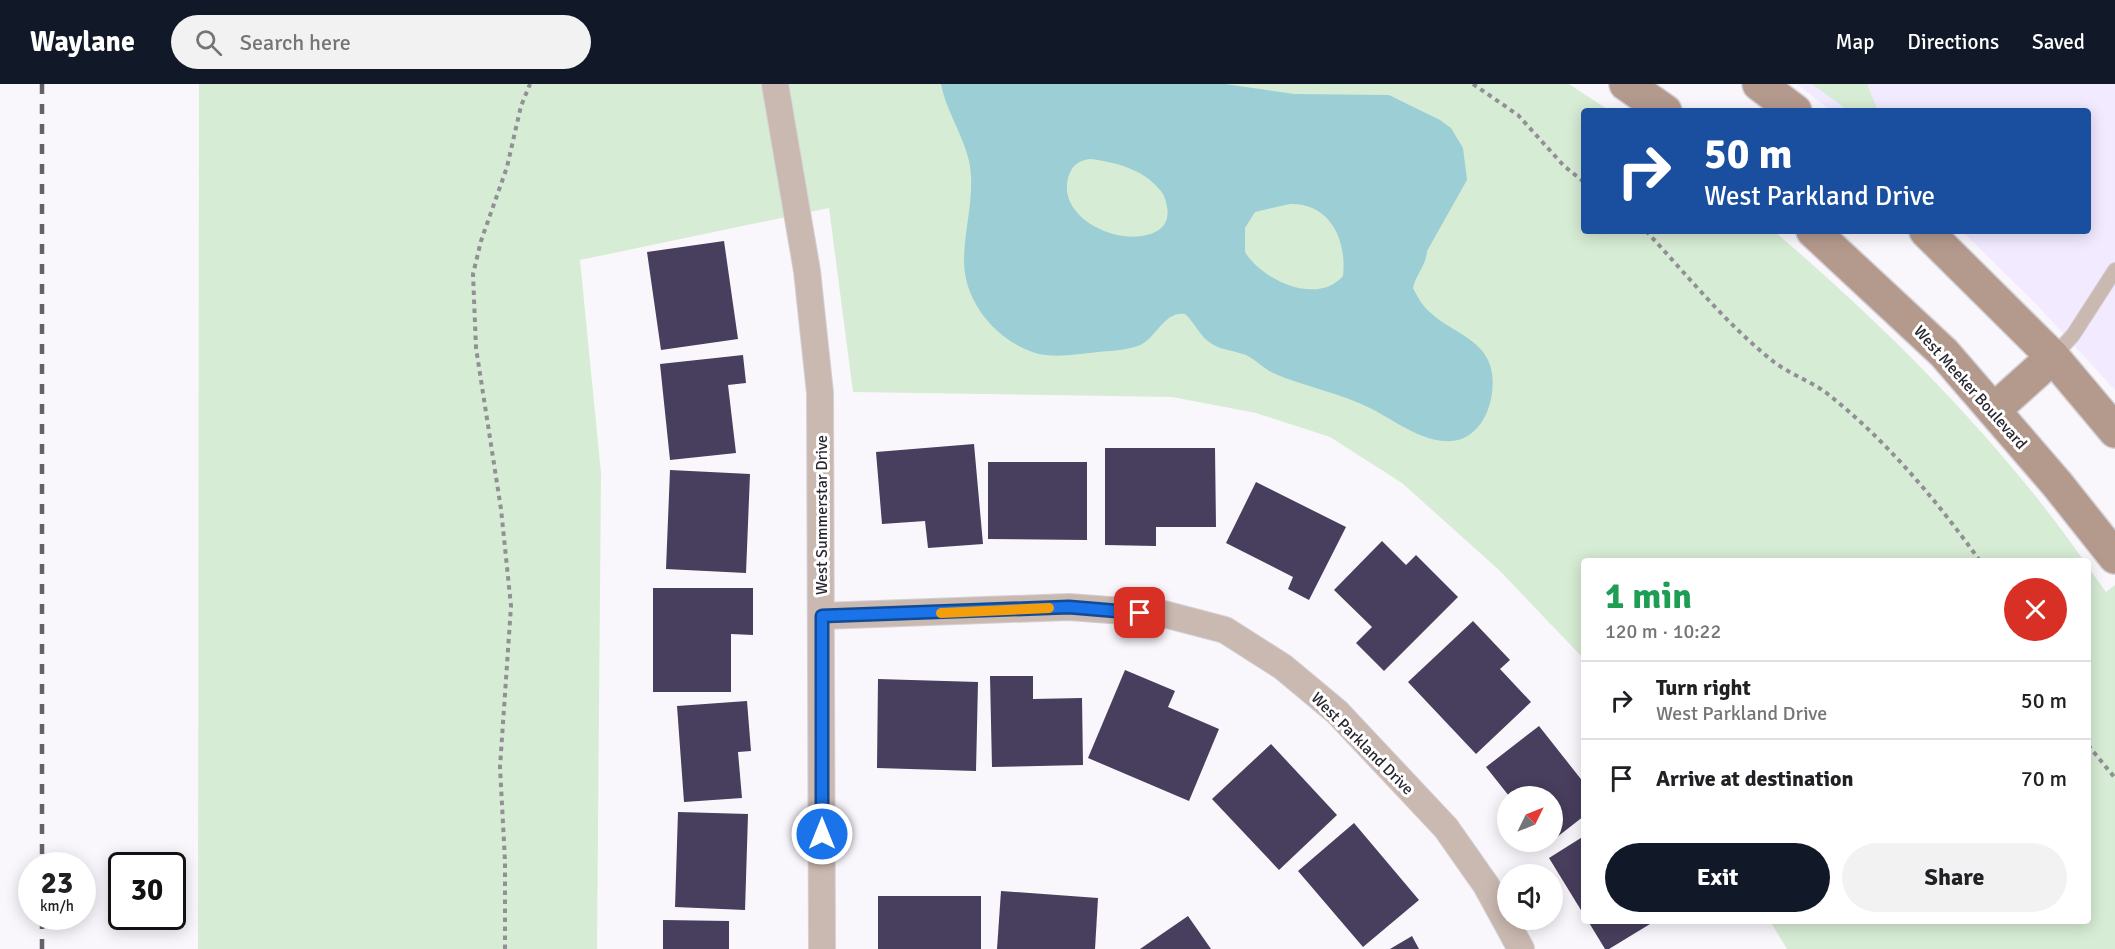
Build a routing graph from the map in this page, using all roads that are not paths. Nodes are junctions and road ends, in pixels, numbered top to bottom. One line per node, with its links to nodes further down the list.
1 (775, 84): 13 (street, West Summerstar Drive)
2 (1626, 84): 4 (main road)
3 (1759, 84): 5 (main road)
4 (1661, 108)
5 (1791, 108)
6 (1816, 234): 10 (main road, West Meeker Boulevard)
7 (1929, 234): 9 (main road)
8 (2115, 270): 9 (lane)
9 (2053, 357): 10 (main road); 11 (main road)
10 (1995, 409): 12 (main road, West Meeker Boulevard)
11 (2115, 431)
12 (2115, 557)
13 (822, 616): 14 (street, West Summerstar Drive); 15 (street, West Parkland Drive)
14 (822, 949)
15 (1521, 949)

